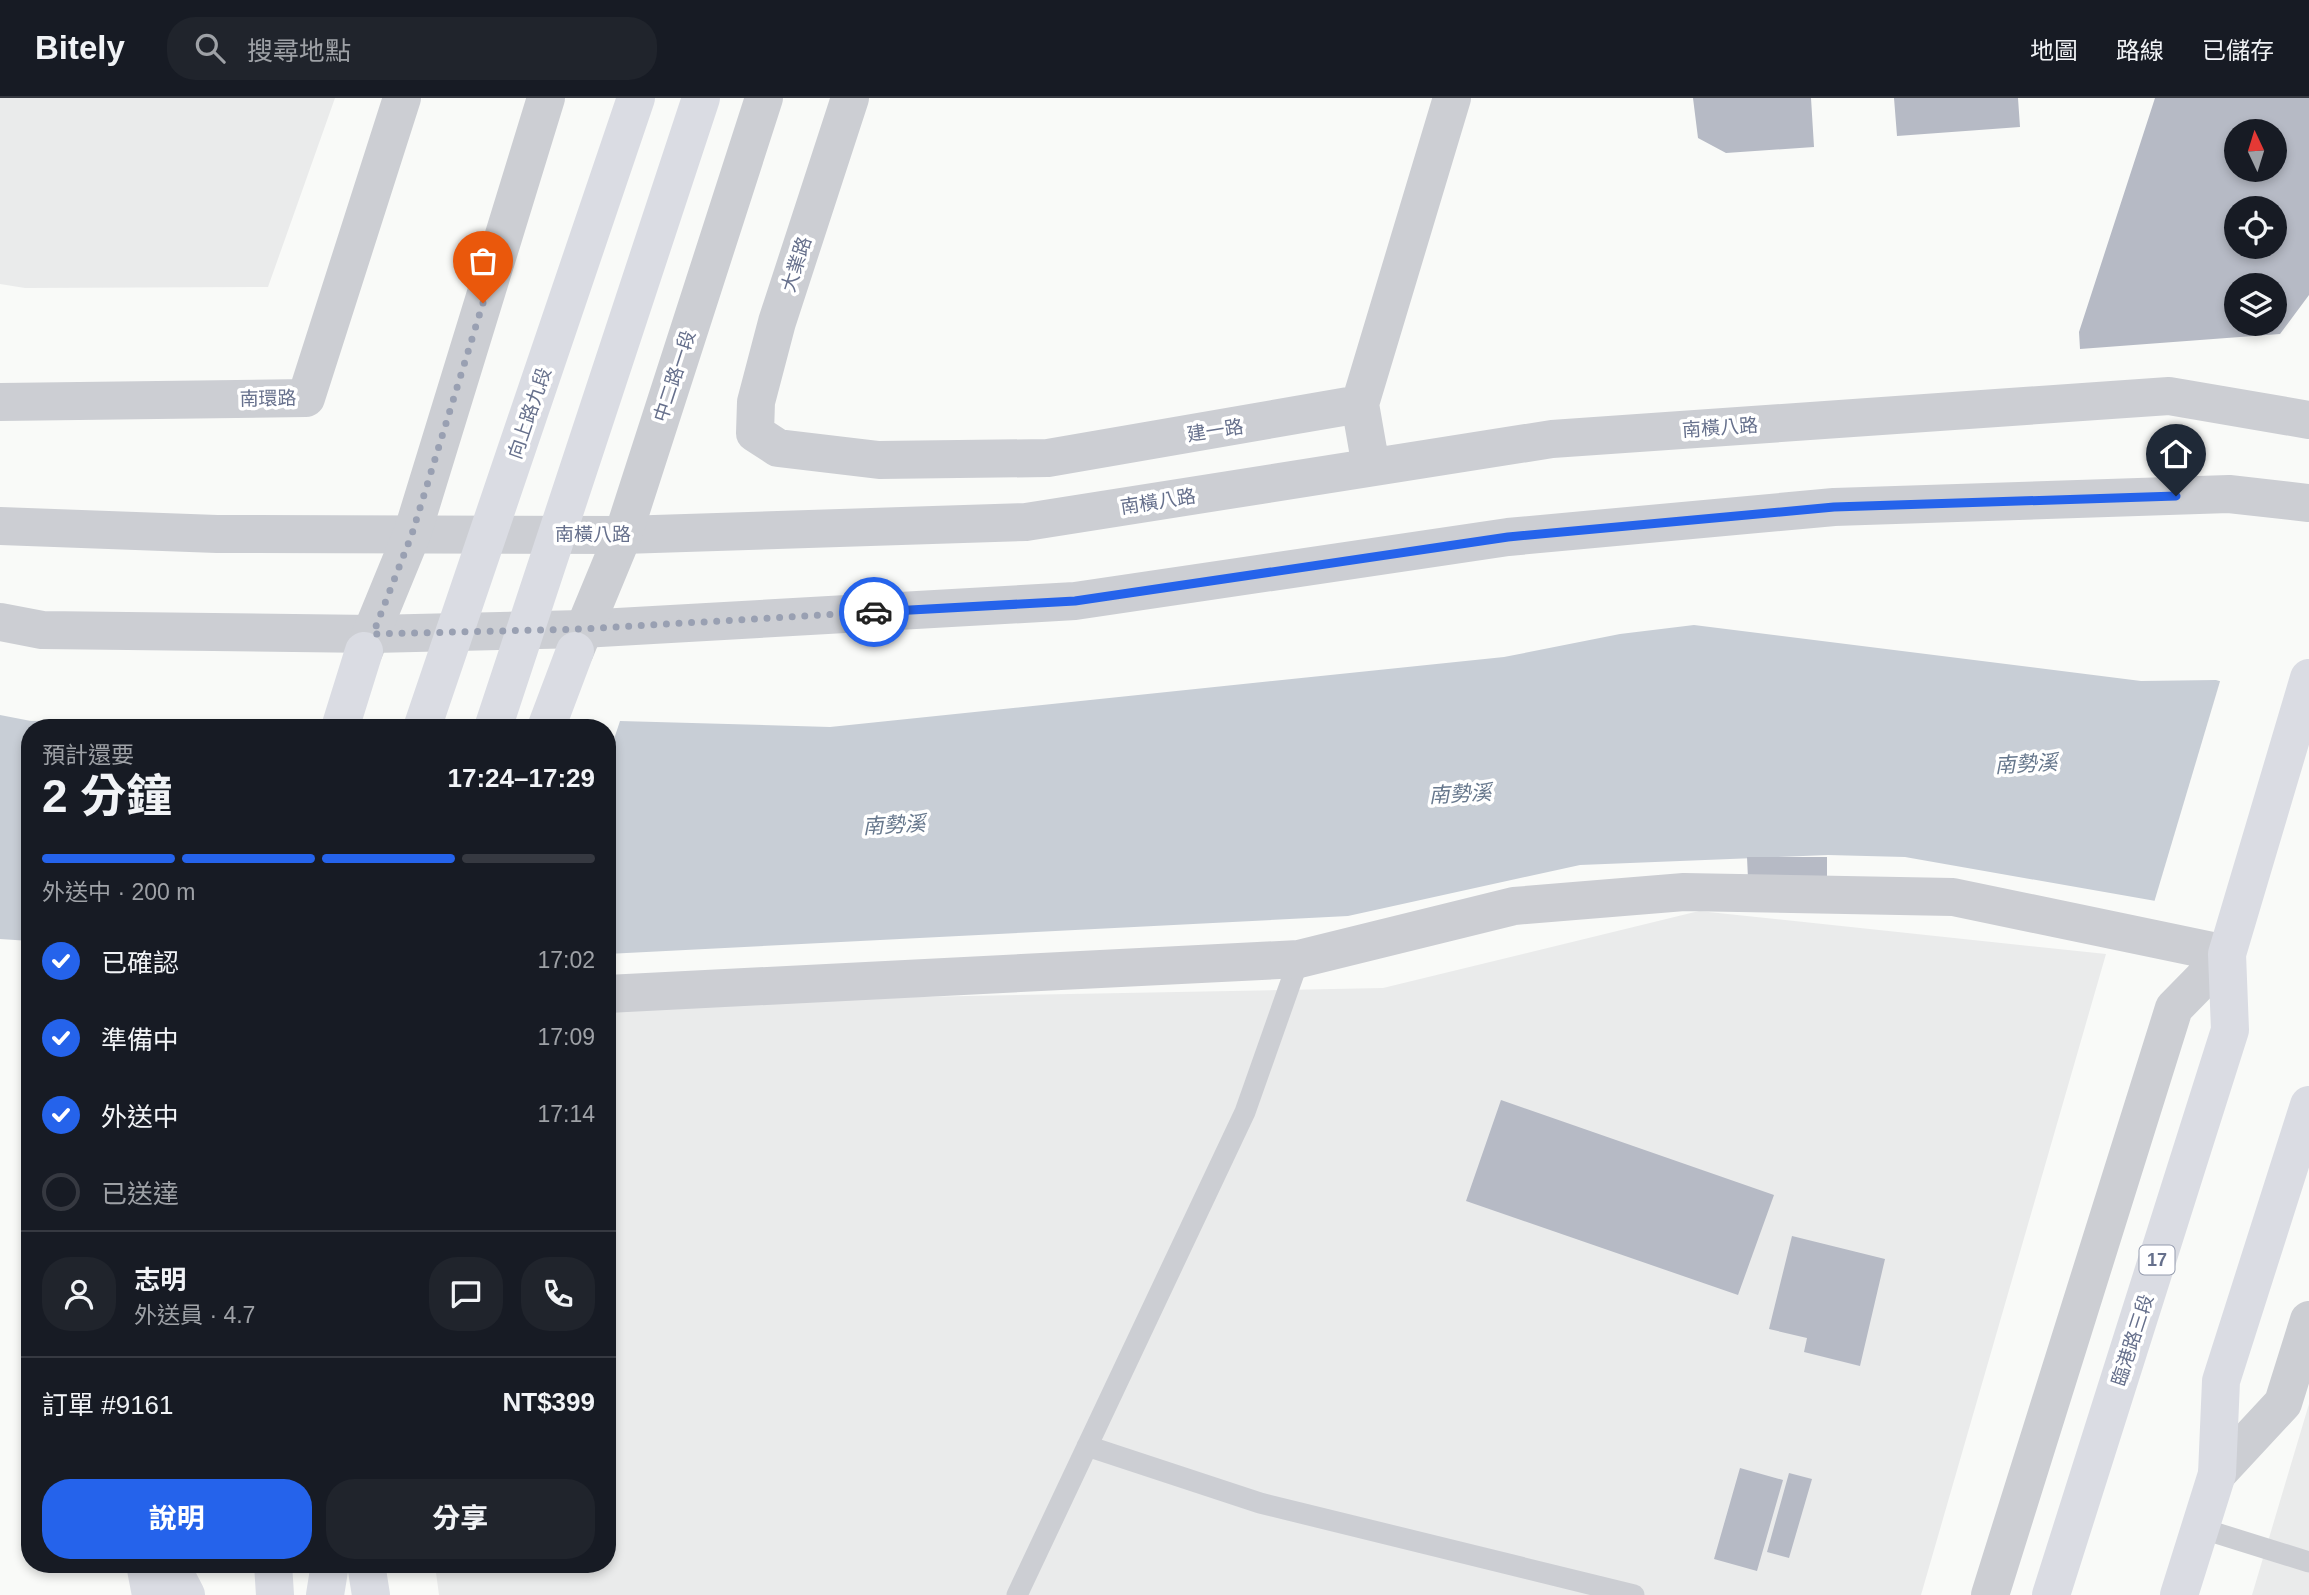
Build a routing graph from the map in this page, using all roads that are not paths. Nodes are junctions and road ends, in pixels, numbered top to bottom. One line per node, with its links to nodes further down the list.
1 (402, 98): 8 (street, 南環路)
2 (546, 98): 15 (street)
3 (636, 98): 22 (main road, 向上路九段)
4 (701, 98): 23 (main road)
5 (764, 98): 16 (street, 中二路一段)
6 (850, 98): 11 (street, 大業路)
7 (1452, 98): 9 (street)
8 (0, 402)
9 (1360, 404): 11 (street, 建一路); 12 (street)
10 (2309, 420): 12 (street, 南橫八路)
11 (755, 433)
12 (1371, 467): 16 (street, 南橫八路)
13 (2309, 503): 18 (street)
14 (0, 526): 15 (street, 南橫八路)
15 (412, 534): 16 (street, 南橫八路); 19 (street)
16 (623, 535): 18 (street, 中二路一段)
17 (0, 622): 19 (street)
18 (579, 640): 19 (street); 24 (main road)
19 (369, 642): 21 (main road)
20 (2305, 693): 25 (main road, 17)
21 (343, 719)
22 (425, 719)
23 (495, 719)
24 (549, 719)
25 (2232, 937): 26 (street); 52 (street); 53 (main road, 臨港路三段 / 17)
26 (1299, 959): 27 (street); 30 (lane)
27 (616, 994)
28 (2309, 1105): 31 (main road)
29 (2309, 1320): 31 (street)
30 (1087, 1446): 50 (lane); 51 (lane)
31 (2217, 1474): 32 (main road)
32 (2200, 1528): 33 (lane); 54 (main road)
33 (2309, 1562)
34 (125, 1573): 42 (main road)
35 (147, 1573): 43 (main road)
36 (175, 1573): 44 (main road)
37 (204, 1573): 45 (main road)
38 (274, 1573): 46 (main road)
39 (329, 1573): 47 (main road)
40 (349, 1573): 48 (main road)
41 (367, 1573): 49 (main road)
42 (124, 1595)
43 (151, 1595)
44 (186, 1595)
45 (205, 1595)
46 (275, 1595)
47 (325, 1595)
48 (349, 1595)
49 (370, 1595)
50 (1017, 1595)
51 (1633, 1595)
52 (1990, 1595)
53 (2051, 1595)
54 (2179, 1595)

